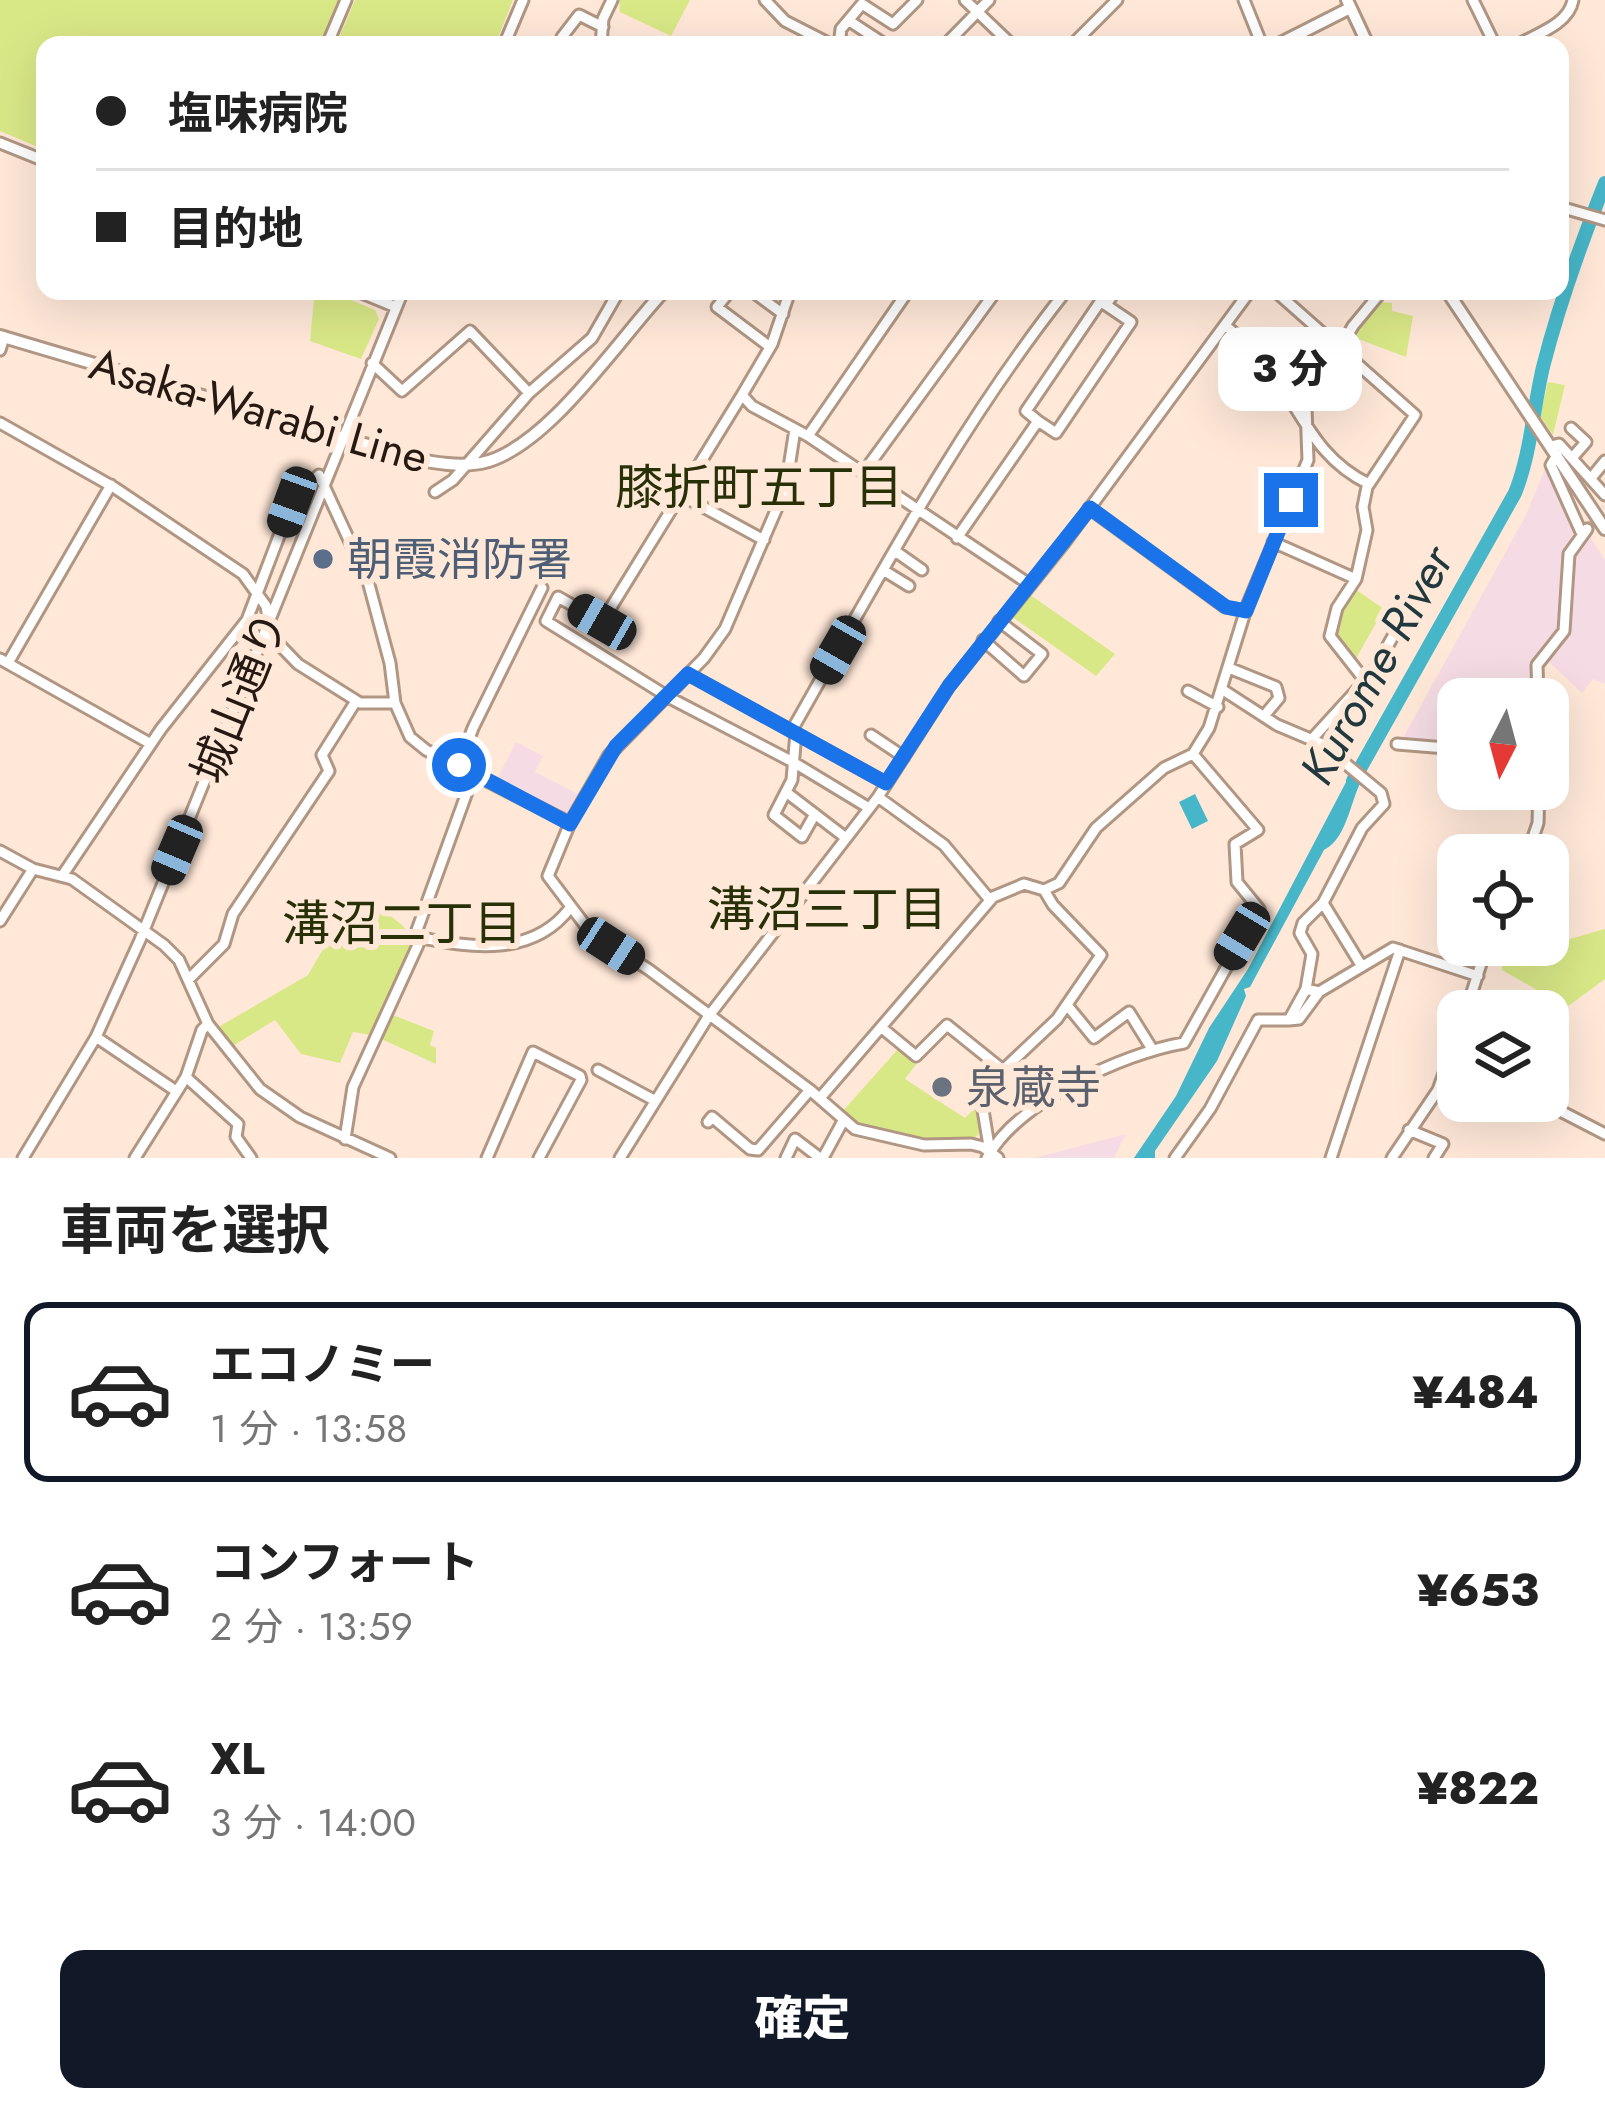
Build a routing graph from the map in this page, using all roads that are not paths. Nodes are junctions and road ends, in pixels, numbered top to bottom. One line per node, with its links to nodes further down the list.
1 (346, 0): 16 (street)
2 (523, 0): 17 (street)
3 (612, 0): 15 (street)
4 (765, 0): 20 (street)
5 (917, 0): 14 (street)
6 (965, 0): 13 (street)
7 (989, 0): 13 (street)
8 (1117, 0): 25 (street)
9 (1244, 0): 26 (street)
10 (1473, 0): 29 (street)
11 (1573, 0): 30 (street)
12 (1348, 4): 27 (main road); 28 (main road)
13 (978, 12): 23 (street); 24 (street)
14 (850, 22): 21 (street); 22 (street)
15 (603, 27): 18 (street); 19 (street)
16 (331, 36)
17 (508, 36)
18 (563, 36)
19 (602, 36)
20 (816, 36)
21 (839, 36)
22 (872, 36)
23 (954, 36)
24 (1003, 36)
25 (1081, 36)
26 (1258, 36)
27 (1293, 36)
28 (1364, 36)
29 (1491, 36)
30 (1534, 36)
31 (0, 143): 32 (street)
32 (36, 157)
33 (1569, 210): 34 (street)
34 (1605, 220)
35 (379, 300): 51 (street)
36 (399, 300): 51 (street, 城山通り)
37 (610, 300): 58 (street)
38 (656, 300): 70 (main road, Asaka-Warabi Line)
39 (723, 300): 55 (street)
40 (764, 300): 52 (street)
41 (787, 300): 52 (street)
42 (902, 300): 66 (street)
43 (989, 300): 71 (street)
44 (1059, 300): 80 (street)
45 (1109, 300): 50 (street)
46 (1243, 300): 53 (street)
47 (1285, 300): 56 (street)
48 (1375, 300): 56 (street)
49 (1453, 300): 67 (main road)
50 (1106, 305): 60 (street); 60 (street)
51 (396, 307): 57 (street, 城山通り)
52 (782, 314): 55 (street)
53 (1225, 325): 62 (street); 79 (street)
54 (1, 341): 65 (main road, Asaka-Warabi Line)
55 (770, 347): 59 (street)
56 (1341, 349): 62 (street); 74 (street)
57 (372, 363): 58 (street); 65 (street, 城山通り)
58 (529, 393): 70 (street)
59 (742, 395): 64 (street); 78 (street)
60 (1038, 422): 82 (street)
61 (0, 423): 75 (street)
62 (1307, 428): 74 (street); 84 (street)
63 (1570, 428): 68 (street)
64 (795, 429): 66 (street); 83 (street)
65 (344, 436): 70 (main road, Asaka-Warabi Line); 73 (street, 城山通り)
66 (808, 436): 71 (street)
67 (1554, 450): 68 (street); 81 (main road); 101 (street)
68 (1572, 458): 72 (street)
69 (1605, 461): 72 (street)
70 (466, 464): 76 (street)
71 (863, 472): 80 (street)
72 (1592, 477): 77 (street)
73 (324, 482): 92 (street); 94 (street, 城山通り); 107 (street)
74 (1369, 484): 88 (street)
75 (111, 485): 92 (street); 98 (street)
76 (435, 493)
77 (1605, 495)
78 (682, 496): 83 (street); 105 (street)
79 (1090, 508): 89 (street); 93 (street)
80 (919, 510): 82 (street); 85 (street)
81 (1605, 529)
82 (957, 538): 89 (street)
83 (764, 540): 100 (street)
84 (1274, 542): 88 (street); 93 (street)
85 (895, 551): 86 (street); 87 (street)
86 (922, 569)
87 (884, 570): 90 (street); 110 (street)
88 (1356, 579): 102 (street)
89 (1030, 584): 96 (street)
90 (909, 586)
91 (542, 589): 119 (street)
92 (259, 594): 94 (street); 113 (street)
93 (1246, 611): 99 (street)
94 (270, 618): 106 (street); 136 (street, 城山通り)
95 (1402, 620): 102 (street)
96 (998, 621): 97 (street); 97 (street)
97 (983, 640): 117 (street)
98 (4, 661): 113 (street)
99 (1229, 668): 104 (street); 109 (street)
100 (688, 674): 105 (street); 110 (street)
101 (1537, 678)
102 (1367, 683): 112 (street)
103 (1188, 691): 108 (street)
104 (1222, 691): 108 (street); 109 (street)
105 (666, 695): 118 (street); 126 (street)
106 (356, 701): 107 (street); 142 (street)
107 (395, 703): 119 (street)
108 (1218, 706): 116 (street)
109 (1264, 716): 112 (street)
110 (794, 731): 118 (street); 121 (street)
111 (871, 735): 117 (street)
112 (1312, 739): 133 (street)
113 (152, 744): 130 (street)
114 (1397, 744): 115 (street)
115 (1437, 747)
116 (1193, 754): 131 (street); 152 (street)
117 (904, 758): 121 (street)
118 (794, 762): 122 (street); 124 (street)
119 (459, 765): 120 (street)
120 (474, 772): 126 (street); 137 (street)
121 (886, 783): 123 (street)
122 (786, 792): 125 (street); 125 (street)
123 (878, 797): 124 (street); 132 (street)
124 (869, 808): 127 (street)
125 (815, 814): 127 (street)
126 (570, 824): 134 (street)
127 (846, 838): 147 (street)
128 (0, 851): 129 (street)
129 (33, 869): 130 (street); 135 (street)
130 (62, 876): 136 (street)
131 (1045, 890): 132 (street); 146 (street)
132 (990, 900): 150 (street)
133 (1323, 903): 139 (street); 143 (street)
134 (570, 908): 137 (street); 147 (street)
135 (0, 921)
136 (144, 932): 142 (street); 151 (street, 城山通り)
137 (417, 937): 166 (street)
138 (1400, 950): 139 (street); 141 (street); 180 (street)
139 (1361, 964): 145 (street)
140 (1481, 966): 141 (street)
141 (1478, 976): 144 (street)
142 (189, 979): 149 (street)
143 (1306, 989): 145 (street); 148 (street)
144 (1473, 990)
145 (1318, 992): 148 (street)
146 (1067, 1006): 152 (street); 154 (street)
147 (708, 1017): 156 (street); 160 (street)
148 (1289, 1020): 179 (street)
149 (208, 1024): 155 (street); 166 (street)
150 (882, 1028): 154 (street); 159 (street)
151 (96, 1037): 157 (street); 169 (street, 城山通り)
152 (1152, 1048): 168 (street)
153 (598, 1070): 160 (street)
154 (1004, 1070): 168 (street)
155 (186, 1077): 157 (street); 171 (street)
156 (810, 1090): 159 (street); 163 (street)
157 (176, 1091): 170 (street)
158 (1437, 1091): 164 (street)
159 (820, 1098): 162 (street)
160 (654, 1100): 176 (street)
161 (1569, 1115): 165 (street)
162 (843, 1121): 168 (street); 178 (street)
163 (708, 1122)
164 (1409, 1130): 181 (street); 182 (street)
165 (1605, 1134)
166 (345, 1139): 167 (street)
167 (357, 1144): 172 (street); 173 (street)
168 (991, 1156)
169 (23, 1158)
170 (135, 1158)
171 (250, 1158)
172 (353, 1158)
173 (390, 1158)
174 (487, 1158): 175 (street)
175 (539, 1158)
176 (620, 1158)
177 (786, 1158): 178 (street)
178 (822, 1158)
179 (1174, 1158)
180 (1331, 1158)
181 (1392, 1158)
182 (1434, 1158)

